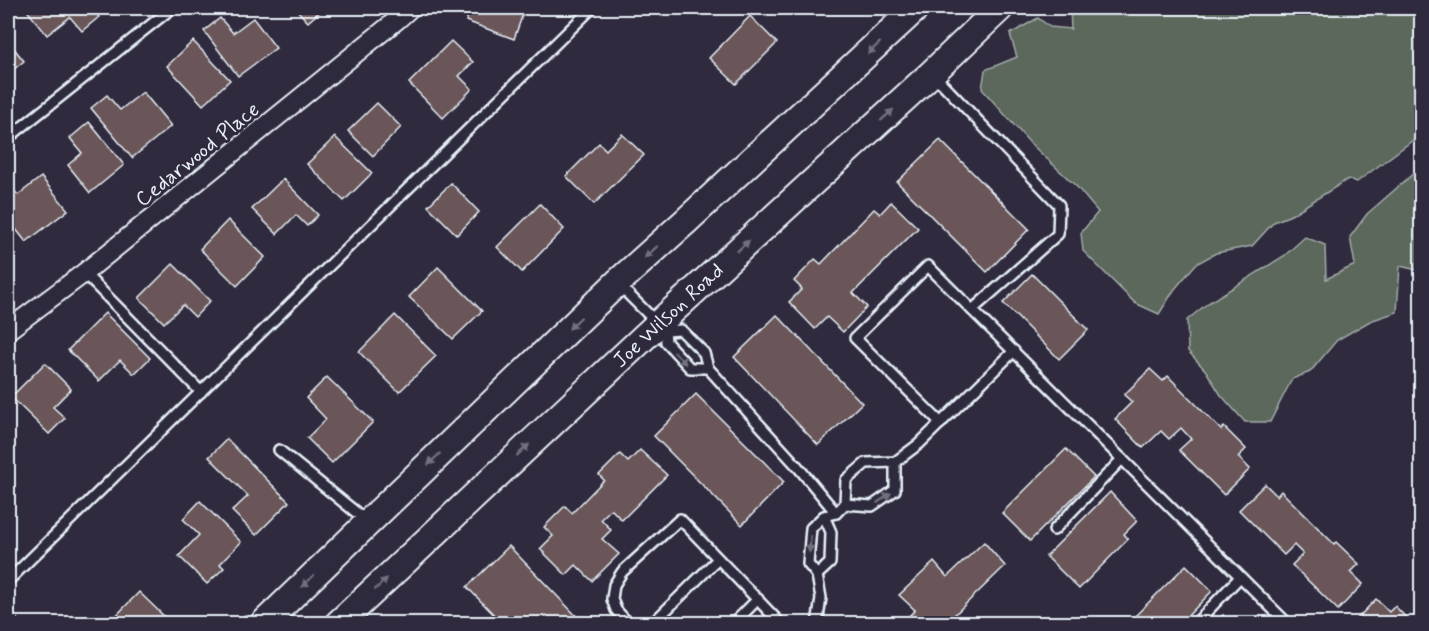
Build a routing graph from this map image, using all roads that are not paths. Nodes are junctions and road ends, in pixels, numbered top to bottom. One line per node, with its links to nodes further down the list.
1 (172, 8): 7 (lane)
2 (410, 8): 8 (street, Cedarwood Place)
3 (592, 8): 15 (lane)
4 (916, 8): 9 (main road, one-way to 9)
5 (1000, 8): 6 (main road, Joe Wilson Road)
6 (932, 74): 10 (lane); 11 (main road, Joe Wilson Road, one-way to 6)
7 (8, 138)
8 (84, 273): 12 (street, Cedarwood Place); 15 (lane)
9 (617, 283): 11 (lane); 23 (main road, one-way to 23)
10 (972, 310): 13 (lane); 16 (lane)
11 (662, 327): 14 (lane); 14 (lane, one-way to 14); 31 (main road, Joe Wilson Road, one-way to 11)
12 (8, 330)
13 (1014, 351): 16 (lane); 18 (lane)
14 (708, 368): 21 (lane)
15 (201, 392): 28 (lane)
16 (941, 423): 19 (lane)
17 (279, 450): 23 (lane)
18 (1122, 459): 24 (lane); 27 (lane)
19 (895, 462): 20 (lane); 20 (lane, one-way to 19)
20 (845, 504): 21 (lane)
21 (836, 513): 22 (lane)
22 (824, 516): 26 (lane); 26 (lane, one-way to 26)
23 (368, 522): 30 (main road, one-way to 30)
24 (1054, 530)
25 (718, 559): 29 (lane); 32 (lane); 33 (lane)
26 (818, 575): 36 (lane)
27 (1240, 577): 37 (lane); 38 (lane)
28 (8, 581)
29 (758, 599): 34 (lane); 35 (lane)
30 (274, 620)
31 (338, 624)
32 (629, 624)
33 (652, 624)
34 (733, 624)
35 (781, 624)
36 (817, 624)
37 (1195, 624)
38 (1288, 624)

